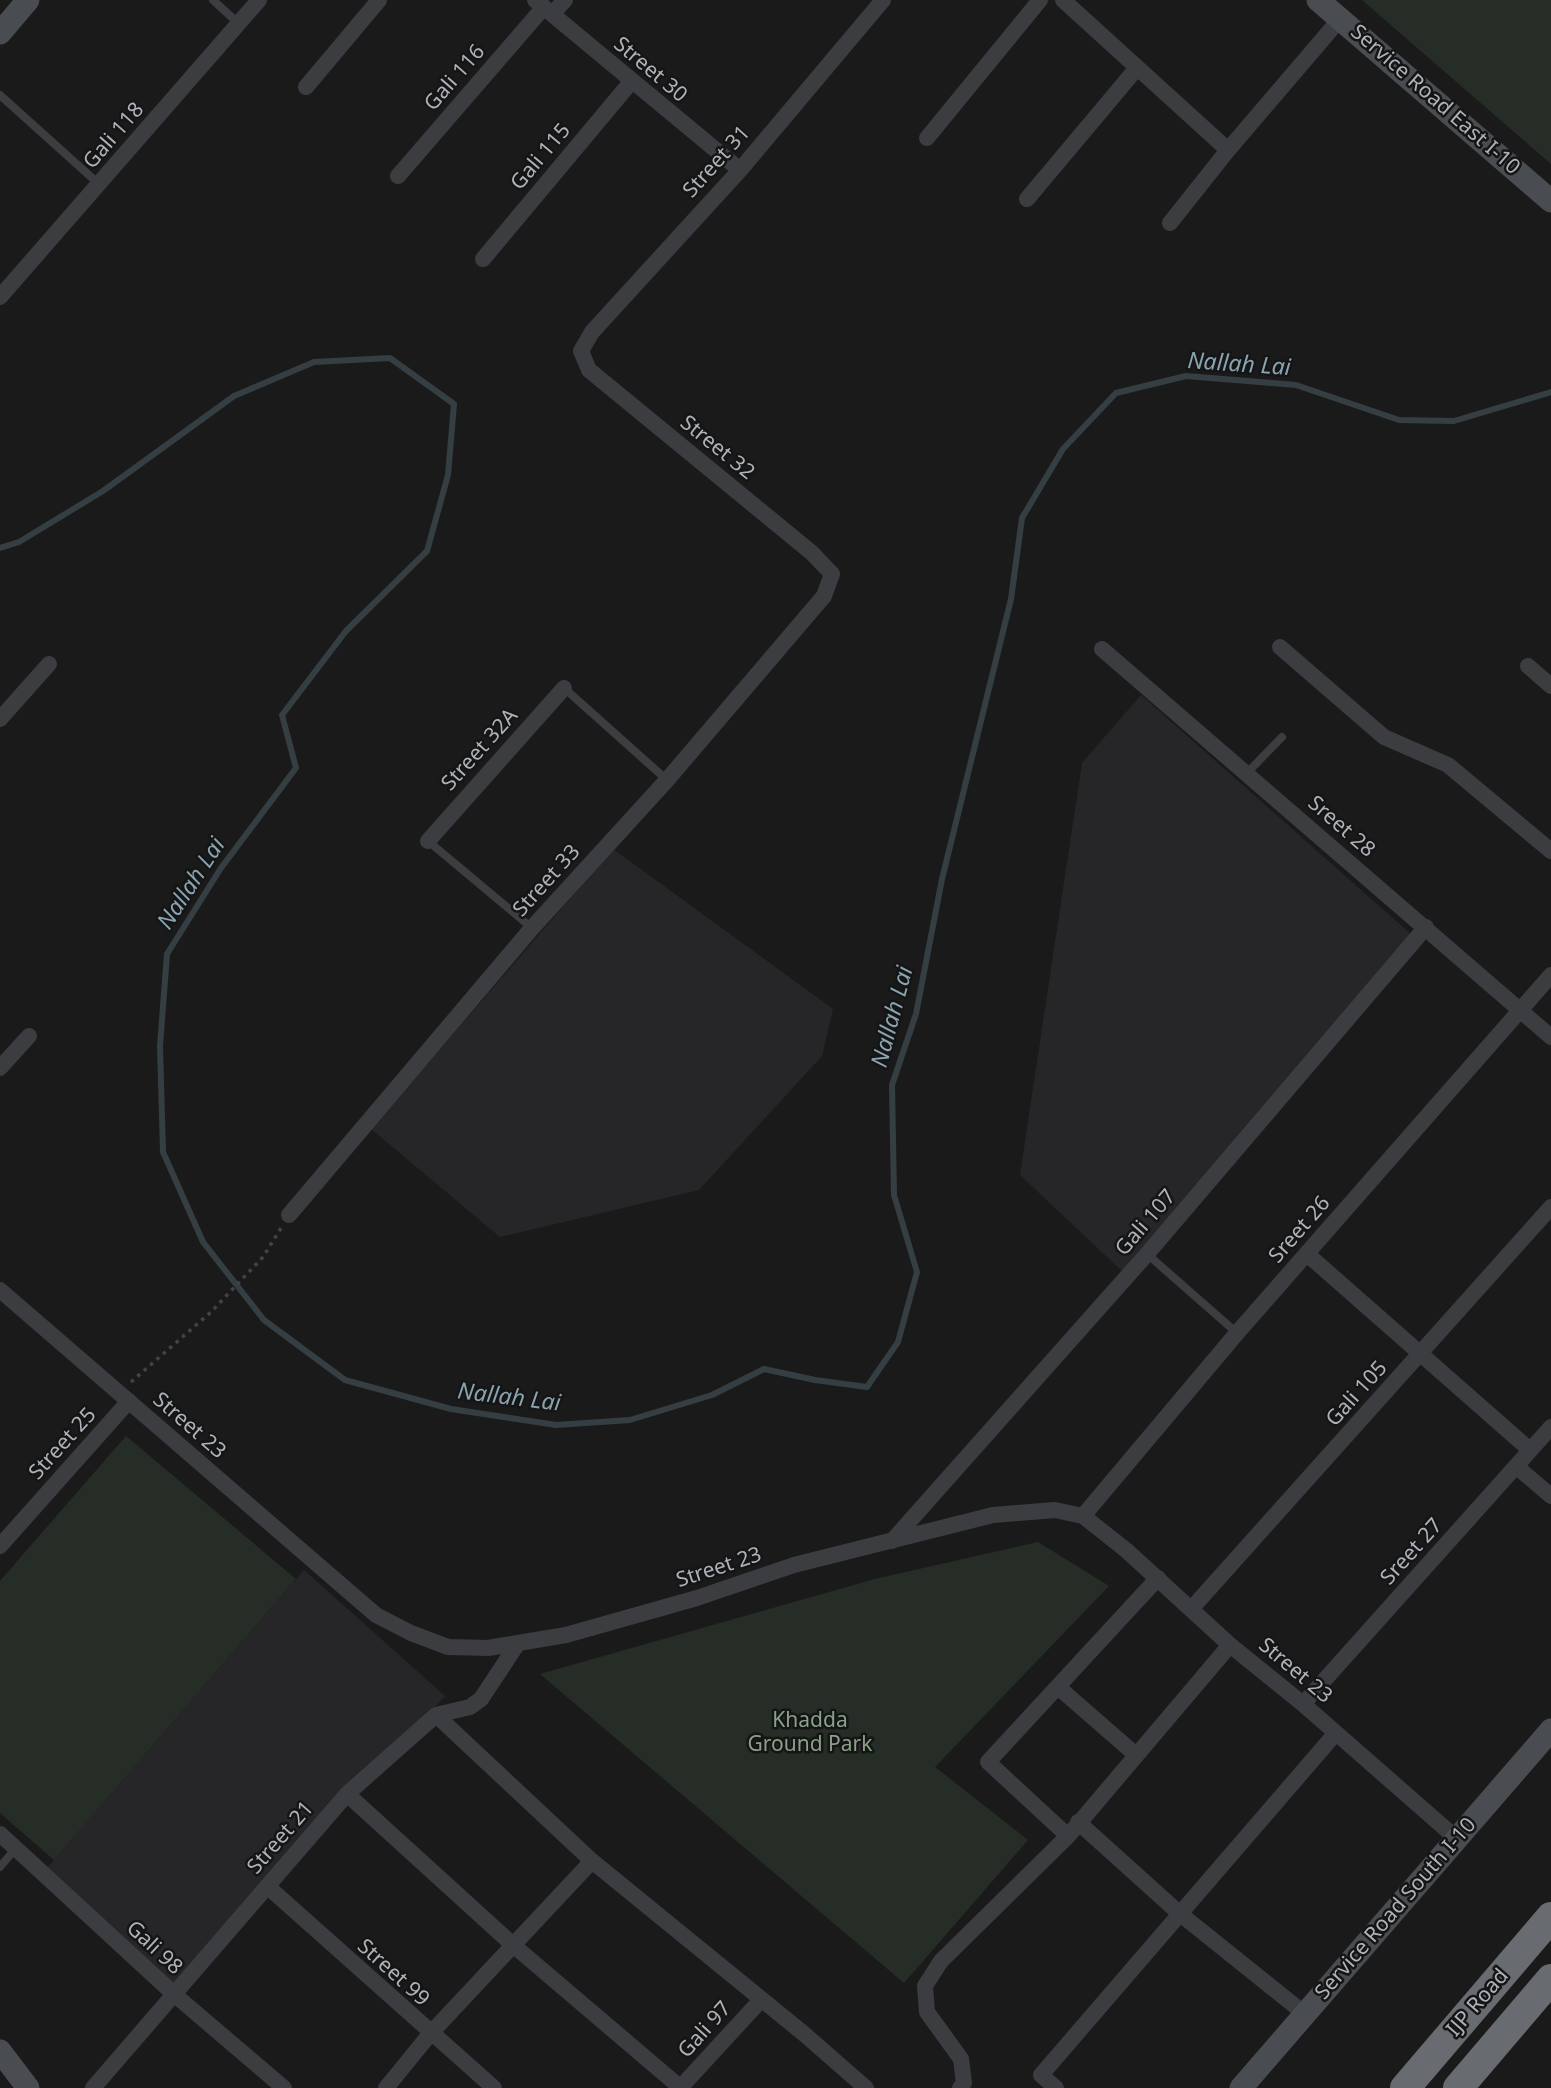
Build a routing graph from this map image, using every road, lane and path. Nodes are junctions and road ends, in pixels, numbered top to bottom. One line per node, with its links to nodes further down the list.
1 (28, 0): 13 (main road)
2 (213, 0): 12 (lane)
3 (259, 0): 12 (street, Gali 118)
4 (379, 0): 16 (street)
5 (565, 0): 10 (street, Gali 116)
6 (883, 0): 20 (street, Street 31)
7 (1040, 0): 18 (street)
8 (1063, 0): 14 (street)
9 (1318, 0): 11 (main road, Service Road East I-10)
10 (544, 7): 15 (street, Street 30); 21 (street, Gali 116)
11 (1340, 19): 19 (street); 24 (main road, Service Road East I-10)
12 (238, 23): 22 (street, Gali 118)
13 (0, 33)
14 (1137, 68): 19 (street); 23 (street)
15 (631, 82): 20 (street, Street 30); 26 (street, Gali 115)
16 (306, 87)
17 (0, 95): 22 (lane)
18 (927, 138)
19 (1228, 150): 25 (street)
20 (740, 170): 28 (street, Street 31)
21 (398, 176)
22 (100, 185): 27 (street, Gali 118)
23 (1027, 199)
24 (1551, 201)
25 (1170, 223)
26 (483, 259)
27 (0, 297)
28 (581, 351): 29 (street, Street 32)
29 (832, 574): 39 (street, Street 33)
30 (1280, 646): 41 (street)
31 (1102, 649): 38 (street, Sreet 28)
32 (49, 664): 36 (street)
33 (1528, 666): 34 (street)
34 (1551, 686)
35 (564, 688): 39 (lane); 40 (street, Street 32A)
36 (0, 719)
37 (1282, 737): 38 (lane)
38 (1247, 774): 43 (street, Sreet 28)
39 (667, 780): 42 (street, Street 33)
40 (428, 841): 42 (lane)
41 (1551, 851)
42 (533, 928): 50 (street, Street 33)
43 (1426, 928): 45 (street, Sreet 28); 51 (street, Gali 107)
44 (1551, 975): 45 (street, Sreet 26)
45 (1520, 1010): 47 (street, Sreet 28); 52 (street, Sreet 26)
46 (29, 1036): 48 (street)
47 (1551, 1037)
48 (0, 1069)
49 (1551, 1207): 55 (street, Gali 105)
50 (289, 1215): 56 (path)
51 (1147, 1254): 54 (lane); 62 (street, Gali 107)
52 (1307, 1254): 54 (street, Sreet 26); 55 (street)
53 (0, 1290): 56 (street, Street 23)
54 (1237, 1333): 61 (street, Sreet 26)
55 (1422, 1353): 58 (street); 65 (street, Gali 105)
56 (124, 1397): 63 (street, Street 25); 66 (street, Street 23)
57 (1551, 1427): 58 (street, Sreet 27)
58 (1530, 1450): 59 (street, Sreet 27)
59 (1517, 1467): 60 (street); 69 (street, Sreet 27)
60 (1551, 1496)
61 (1083, 1516): 62 (street, Street 23); 64 (street, Street 23)
62 (892, 1541): 66 (street, Street 23)
63 (0, 1546)
64 (1158, 1578): 65 (street, Street 23); 68 (street)
65 (1192, 1608): 67 (street, Street 23)
66 (518, 1643): 70 (street, Street 21)
67 (1230, 1644): 69 (street, Street 23); 73 (street)
68 (1058, 1686): 73 (street); 77 (street)
69 (1303, 1704): 72 (street, Street 23)
70 (436, 1715): 74 (street, Street 21); 80 (street)
71 (1551, 1730): 78 (main road, Service Road South I-10)
72 (1335, 1734): 78 (street, Street 23); 83 (street)
73 (1136, 1755): 75 (street)
74 (347, 1794): 82 (street, Street 21); 85 (street)
75 (1078, 1822): 77 (street); 83 (street)
76 (0, 1834): 79 (street, Gali 98)
77 (1068, 1836): 99 (street)
78 (1456, 1838): 89 (main road, Service Road South I-10)
79 (16, 1848): 81 (lane); 87 (street, Gali 98)
80 (592, 1861): 85 (street); 88 (street)
81 (0, 1867)
82 (267, 1886): 87 (street, Street 21); 90 (street, Street 99)
83 (1179, 1913): 89 (street); 100 (street)
84 (1549, 1922): 102 (highway, IJP Road)
85 (513, 1945): 90 (street); 97 (street)
86 (1551, 1979): 103 (highway, IJP Road)
87 (175, 1995): 93 (street, Street 21); 94 (street, Gali 98)
88 (760, 2001): 97 (street, Gali 97); 98 (street)
89 (1305, 2014): 101 (main road, Service Road South I-10)
90 (430, 2034): 95 (street); 96 (street, Street 99)
91 (0, 2051): 92 (main road)
92 (28, 2088)
93 (93, 2088)
94 (284, 2088)
95 (386, 2088)
96 (494, 2088)
97 (681, 2088)
98 (866, 2088)
99 (960, 2088)
100 (1056, 2088)
101 (1241, 2088)
102 (1405, 2088)
103 (1458, 2088)

